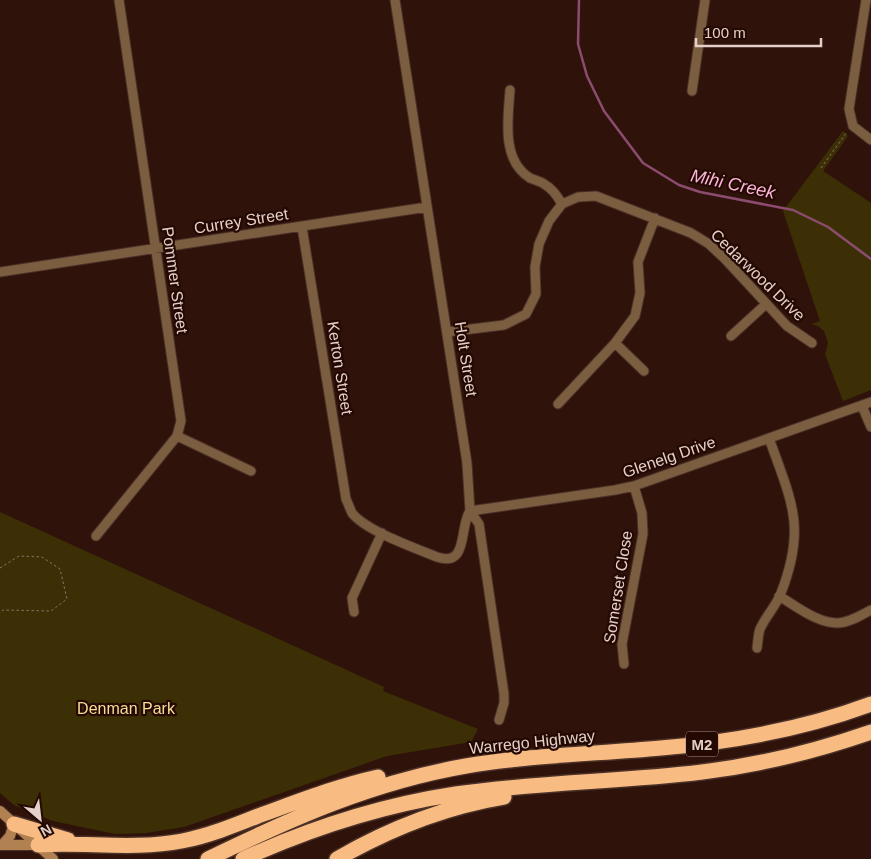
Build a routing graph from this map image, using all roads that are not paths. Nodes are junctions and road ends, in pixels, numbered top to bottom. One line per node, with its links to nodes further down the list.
1 (119, 0): 13 (street, Pommer Street)
2 (395, 0): 10 (street, Holt Street)
3 (706, 0): 7 (street)
4 (866, 0): 5 (street)
5 (867, 20): 8 (street)
6 (510, 90): 9 (street)
7 (692, 91)
8 (871, 140)
9 (562, 204): 11 (street, Cedarwood Drive); 16 (street)
10 (427, 207): 12 (street, Currey Street); 16 (street, Holt Street)
11 (655, 218): 15 (street, Cedarwood Drive); 18 (street)
12 (302, 226): 13 (street, Currey Street); 30 (street, Kerton Street)
13 (155, 248): 14 (street, Currey Street); 25 (street, Pommer Street)
14 (0, 272)
15 (766, 304): 17 (street); 19 (street, Cedarwood Drive)
16 (447, 332): 29 (street, Holt Street)
17 (731, 336)
18 (615, 343): 20 (street); 22 (street)
19 (812, 343)
20 (644, 371)
21 (871, 402): 23 (street, Glenelg Drive)
22 (558, 404)
23 (862, 406): 24 (street); 26 (street, Glenelg Drive)
24 (871, 427)
25 (177, 436): 27 (street); 31 (street)
26 (769, 438): 28 (street, Glenelg Drive); 32 (street)
27 (251, 471)
28 (634, 486): 29 (street, Glenelg Drive); 36 (street, Somerset Close)
29 (470, 512): 30 (street); 38 (street, Holt Street)
30 (382, 533): 34 (street)
31 (96, 536)
32 (780, 596): 33 (street); 35 (street)
33 (871, 610)
34 (354, 612)
35 (757, 648)
36 (624, 664)
37 (871, 704): 40 (highway, Warrego Highway / M2)
38 (499, 720)
39 (871, 732): 41 (highway, M2)
40 (499, 762): 44 (highway); 48 (highway, Warrego Highway / M2)
41 (541, 785): 49 (highway, M2); 50 (highway)
42 (0, 812): 43 (main road)
43 (14, 824): 44 (highway); 45 (main road); 46 (main road)
44 (76, 844): 46 (highway)
45 (1, 845): 46 (main road)
46 (38, 845): 47 (main road)
47 (53, 859)
48 (208, 859)
49 (244, 859)
50 (337, 859)

